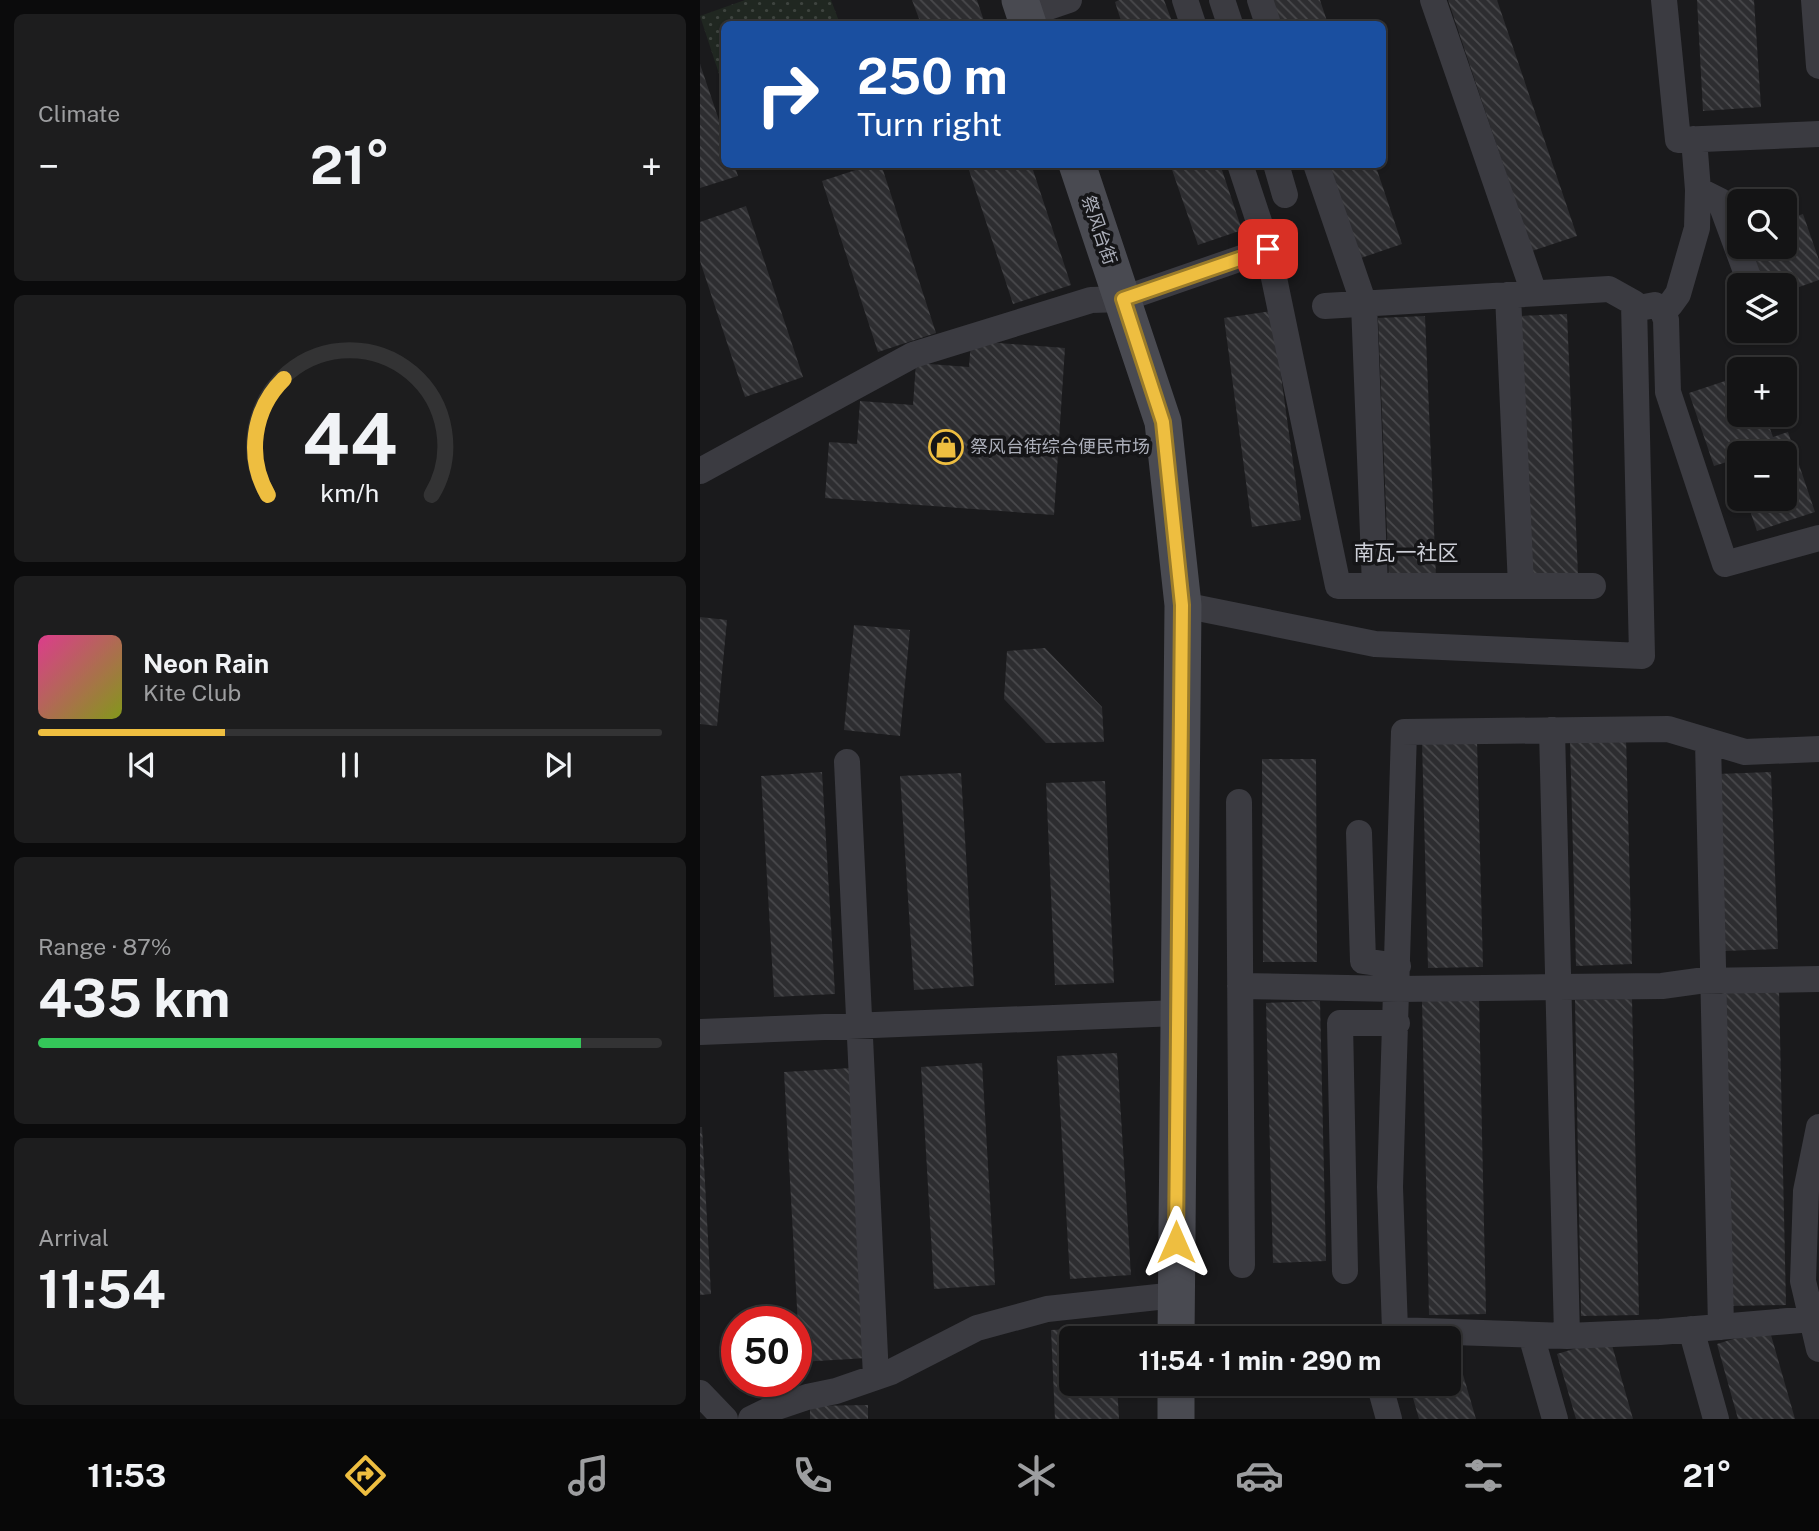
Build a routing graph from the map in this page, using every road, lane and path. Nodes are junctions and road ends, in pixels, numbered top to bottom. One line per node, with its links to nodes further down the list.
1 (1069, 0): 8 (street)
2 (1185, 0): 9 (street)
3 (1222, 0): 10 (street)
4 (1260, 0): 11 (street)
5 (1433, 0): 23 (street)
6 (1664, 0): 14 (street)
7 (1814, 0): 12 (street)
8 (1025, 13)
9 (1192, 21)
10 (1229, 21)
11 (1267, 21)
12 (1819, 66)
13 (1819, 134): 14 (street)
14 (1694, 139): 19 (street)
15 (1078, 168): 25 (main road, 祭风台街)
16 (1241, 168): 21 (street)
17 (1277, 168): 20 (street)
18 (1317, 168): 26 (street)
19 (1698, 190): 22 (street); 29 (street)
20 (1285, 195)
21 (1268, 249): 25 (street); 32 (street)
22 (1747, 273)
23 (1534, 293): 24 (street); 28 (street)
24 (1508, 295): 26 (street); 33 (street)
25 (1123, 299): 30 (street); 35 (main road, 祭风台街)
26 (1364, 304): 27 (street); 32 (street)
27 (1325, 306)
28 (1634, 309): 29 (street); 35 (street)
29 (1662, 309): 31 (street)
30 (700, 471)
31 (1819, 538)
32 (1374, 586): 33 (street)
33 (1521, 586): 34 (street)
34 (1593, 586)
35 (1182, 605): 47 (main road, 祭风台街)
36 (1552, 730): 37 (street); 42 (street); 46 (street)
37 (1708, 741): 38 (street); 44 (street)
38 (1819, 749)
39 (847, 762): 49 (street)
40 (1239, 802): 45 (street)
41 (1359, 833): 42 (street)
42 (1398, 977): 45 (street); 46 (street); 48 (street)
43 (1819, 979): 44 (street)
44 (1714, 981): 46 (street); 58 (street)
45 (1240, 986): 52 (street)
46 (1558, 987): 62 (street)
47 (1178, 1013): 49 (street); 54 (main road, 祭风台街)
48 (1397, 1023): 53 (street); 57 (street)
49 (860, 1026): 50 (street); 64 (street)
50 (700, 1032)
51 (1819, 1127): 55 (street)
52 (1242, 1265)
53 (1345, 1271)
54 (1176, 1294): 56 (main road, 祭风台街); 64 (street)
55 (1812, 1319): 58 (street); 63 (street)
56 (1176, 1326)
57 (1394, 1326)
58 (1721, 1326): 59 (street)
59 (1691, 1329): 62 (street); 73 (street)
60 (1461, 1334): 61 (street)
61 (1531, 1335): 62 (street); 72 (street)
62 (1567, 1336)
63 (1819, 1349)
64 (876, 1377): 68 (street)
65 (700, 1393): 69 (street)
66 (1176, 1396): 70 (main road)
67 (1383, 1396): 71 (street)
68 (764, 1416)
69 (725, 1419)
70 (1176, 1419)
71 (1389, 1419)
72 (1555, 1419)
73 (1716, 1419)

